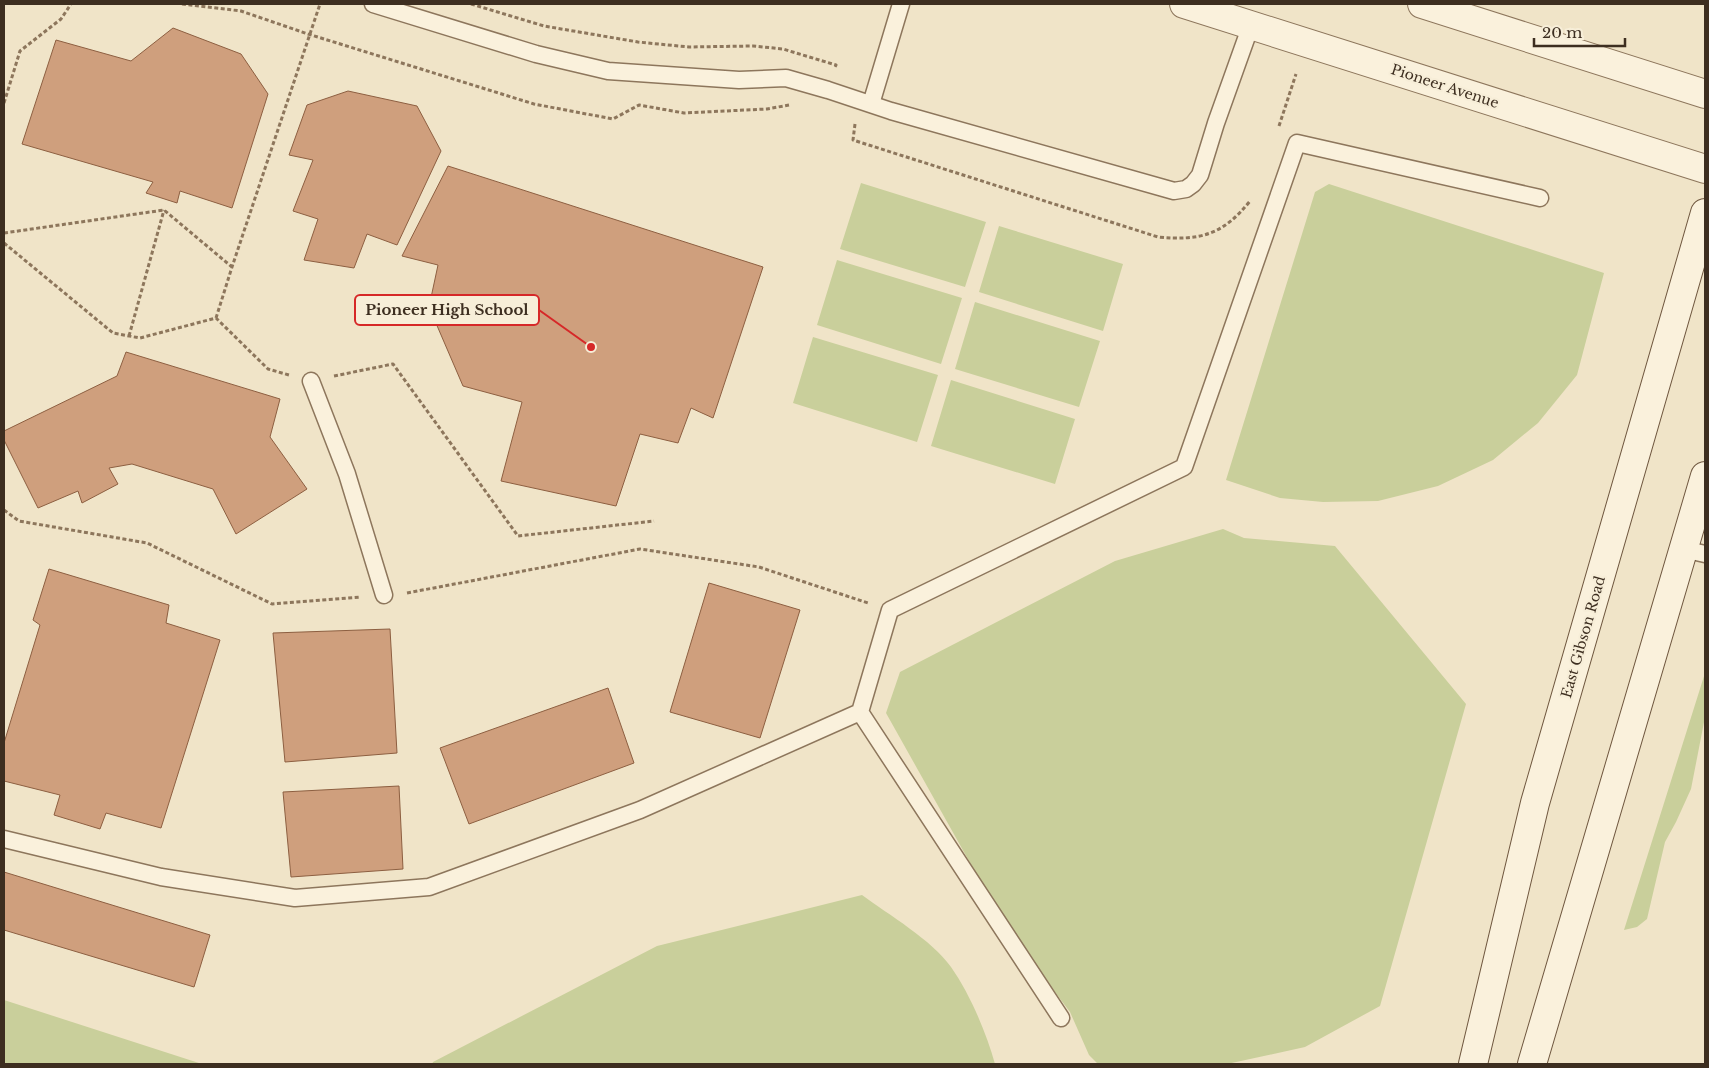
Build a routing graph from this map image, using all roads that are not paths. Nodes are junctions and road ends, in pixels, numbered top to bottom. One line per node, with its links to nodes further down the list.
1 (373, 4): 7 (lane)
2 (901, 4): 7 (lane)
3 (1184, 4): 5 (main road, Pioneer Avenue)
4 (1422, 4): 6 (main road)
5 (1251, 25): 7 (lane); 8 (main road, Pioneer Avenue)
6 (1705, 94)
7 (871, 104)
8 (1705, 169)
9 (1540, 198): 15 (lane)
10 (1705, 214): 18 (main road, East Gibson Road)
11 (311, 381): 14 (lane)
12 (1705, 476): 13 (main road)
13 (1694, 552): 19 (main road)
14 (384, 594)
15 (860, 712): 16 (lane); 17 (lane)
16 (4, 839)
17 (1060, 1018)
18 (1473, 1064)
19 (1532, 1064)

